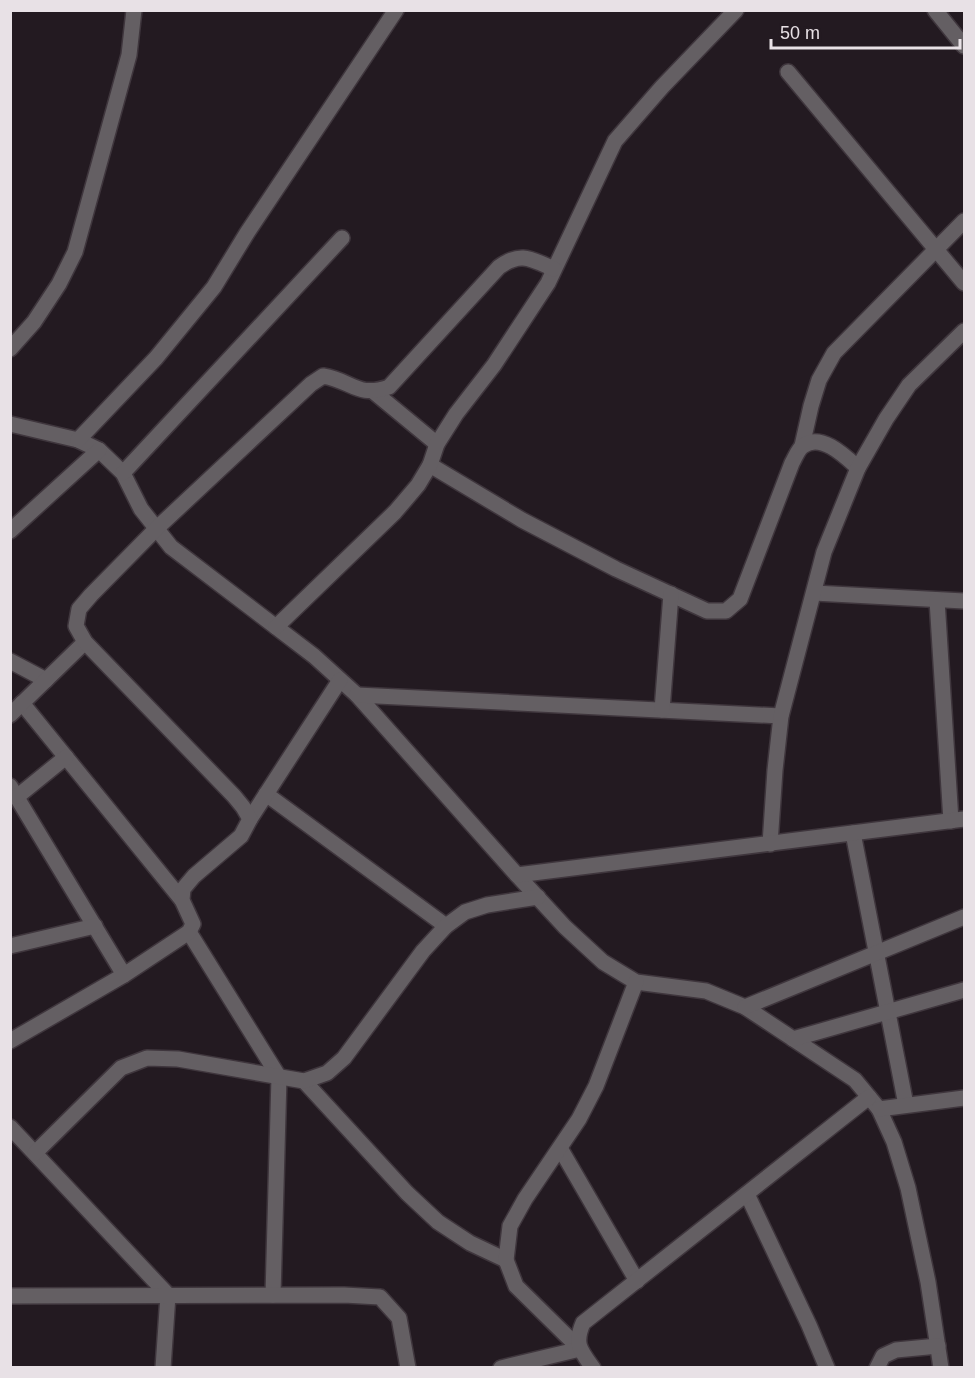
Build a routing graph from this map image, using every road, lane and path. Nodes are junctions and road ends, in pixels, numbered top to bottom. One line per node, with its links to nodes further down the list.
1 (134, 10): 13 (street)
2 (396, 10): 16 (street)
3 (736, 10): 10 (street)
4 (935, 10): 5 (street)
5 (964, 46)
6 (788, 72): 9 (street)
7 (964, 221): 9 (street)
8 (342, 238): 22 (street)
9 (936, 248): 11 (street); 18 (street)
10 (554, 269): 14 (street); 17 (street)
11 (964, 283)
12 (964, 331): 21 (street)
13 (10, 349)
14 (374, 392): 17 (street); 23 (street)
15 (10, 424): 16 (street)
16 (78, 440): 19 (street)
17 (437, 444): 20 (street)
18 (802, 446): 21 (street); 26 (street)
19 (99, 450): 22 (street); 24 (street)
20 (430, 465): 26 (street); 29 (street)
21 (858, 468): 25 (street)
22 (123, 473): 23 (street)
23 (156, 529): 29 (street); 30 (street)
24 (10, 531)
25 (814, 593): 27 (street); 38 (street)
26 (671, 594): 36 (street)
27 (938, 600): 28 (street); 43 (street)
28 (964, 601)
29 (276, 627): 33 (street)
30 (85, 642): 32 (street); 42 (street)
31 (10, 661): 32 (street)
32 (46, 680): 35 (street)
33 (340, 680): 34 (street); 41 (street)
34 (357, 695): 36 (street); 46 (street)
35 (22, 703): 37 (street); 39 (street)
36 (662, 710): 38 (street)
37 (10, 715)
38 (781, 716): 45 (street)
39 (66, 757): 40 (street); 48 (street)
40 (14, 791): 50 (street)
41 (266, 794): 42 (street); 51 (street)
42 (250, 819): 48 (street)
43 (958, 820): 44 (street)
44 (853, 833): 45 (street); 54 (street)
45 (770, 844): 46 (street)
46 (517, 875): 47 (street)
47 (538, 897): 51 (street); 56 (street)
48 (182, 900): 52 (street)
49 (964, 917): 54 (street)
50 (96, 926): 53 (street); 55 (street)
51 (446, 926): 63 (street)
52 (189, 932): 55 (street); 62 (street)
53 (10, 946)
54 (877, 952): 58 (street); 59 (street)
55 (124, 975): 61 (street)
56 (636, 982): 58 (street); 68 (street)
57 (964, 990): 59 (street)
58 (746, 1007): 60 (street)
59 (888, 1011): 60 (street); 66 (street)
60 (793, 1039): 65 (street)
61 (10, 1041)
62 (279, 1077): 63 (street); 69 (street); 74 (street)
63 (304, 1081): 71 (street)
64 (964, 1098): 66 (street)
65 (874, 1103): 66 (street); 70 (street); 76 (street)
66 (906, 1105)
67 (10, 1127): 69 (street)
68 (560, 1148): 71 (street); 72 (street)
69 (35, 1153): 73 (street)
70 (747, 1194): 72 (street); 82 (street)
71 (506, 1260): 77 (street)
72 (637, 1281): 77 (street)
73 (168, 1295): 74 (street); 75 (street); 78 (street)
74 (273, 1295): 79 (street)
75 (10, 1296)
76 (938, 1346): 83 (street); 84 (street)
77 (580, 1349): 80 (street); 81 (street)
78 (163, 1368)
79 (408, 1368)
80 (501, 1368)
81 (593, 1368)
82 (826, 1368)
83 (877, 1368)
84 (941, 1368)

